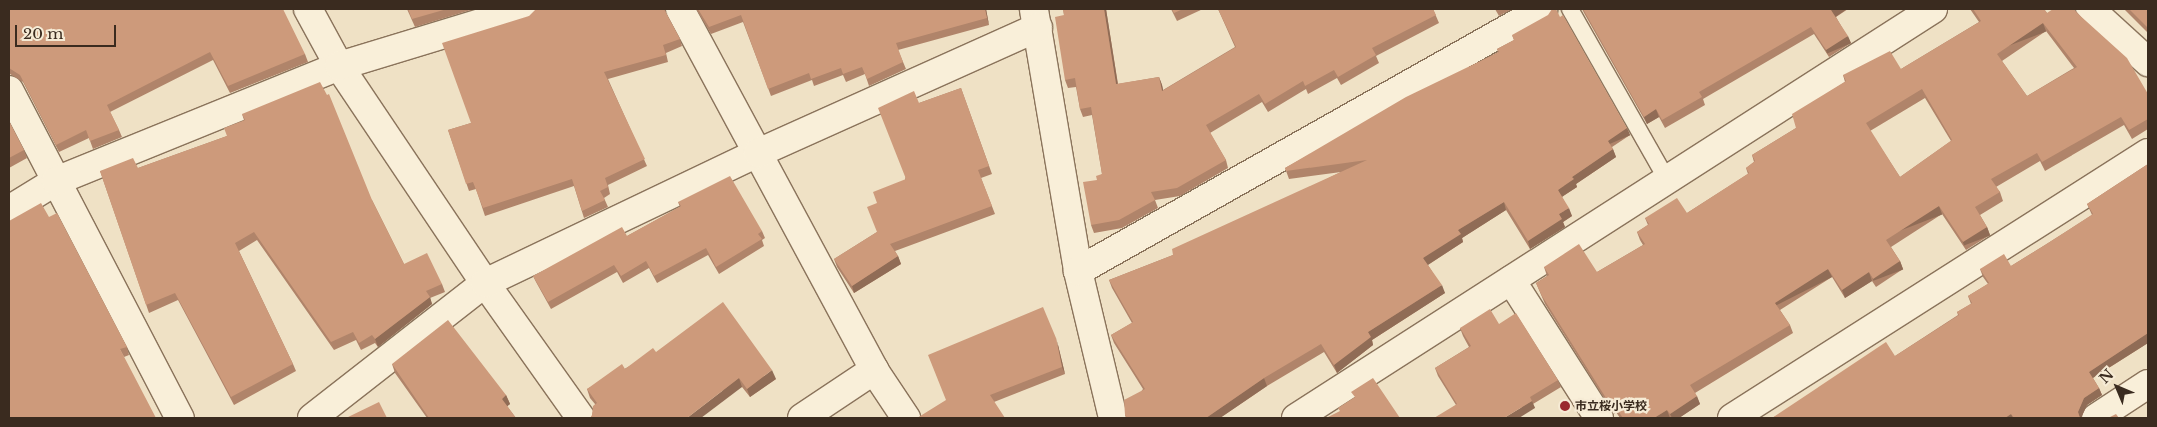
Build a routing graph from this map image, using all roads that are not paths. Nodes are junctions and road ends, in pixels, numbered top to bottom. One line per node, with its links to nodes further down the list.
1 (308, 9): 10 (street)
2 (528, 9): 10 (street)
3 (680, 9): 12 (street)
4 (1543, 9): 17 (street)
5 (1570, 9): 14 (lane)
6 (1933, 9): 14 (street)
7 (2090, 9): 9 (street)
8 (1035, 13): 12 (street); 17 (street)
9 (2148, 62)
10 (338, 66): 15 (street); 19 (street)
11 (9, 90): 15 (street)
12 (758, 153): 19 (street); 20 (street)
13 (2148, 153): 30 (street)
14 (1667, 180): 18 (street)
15 (56, 181): 16 (street); 22 (street)
16 (9, 210)
17 (1078, 271): 27 (street)
18 (1511, 280): 28 (street); 29 (street)
19 (485, 283): 23 (street); 24 (street)
20 (874, 370): 25 (street); 26 (street)
21 (2148, 384): 31 (street)
22 (180, 418)
23 (312, 418)
24 (581, 418)
25 (802, 418)
26 (906, 418)
27 (1113, 418)
28 (1296, 418)
29 (1599, 418)
30 (1732, 418)
31 (2096, 418)

